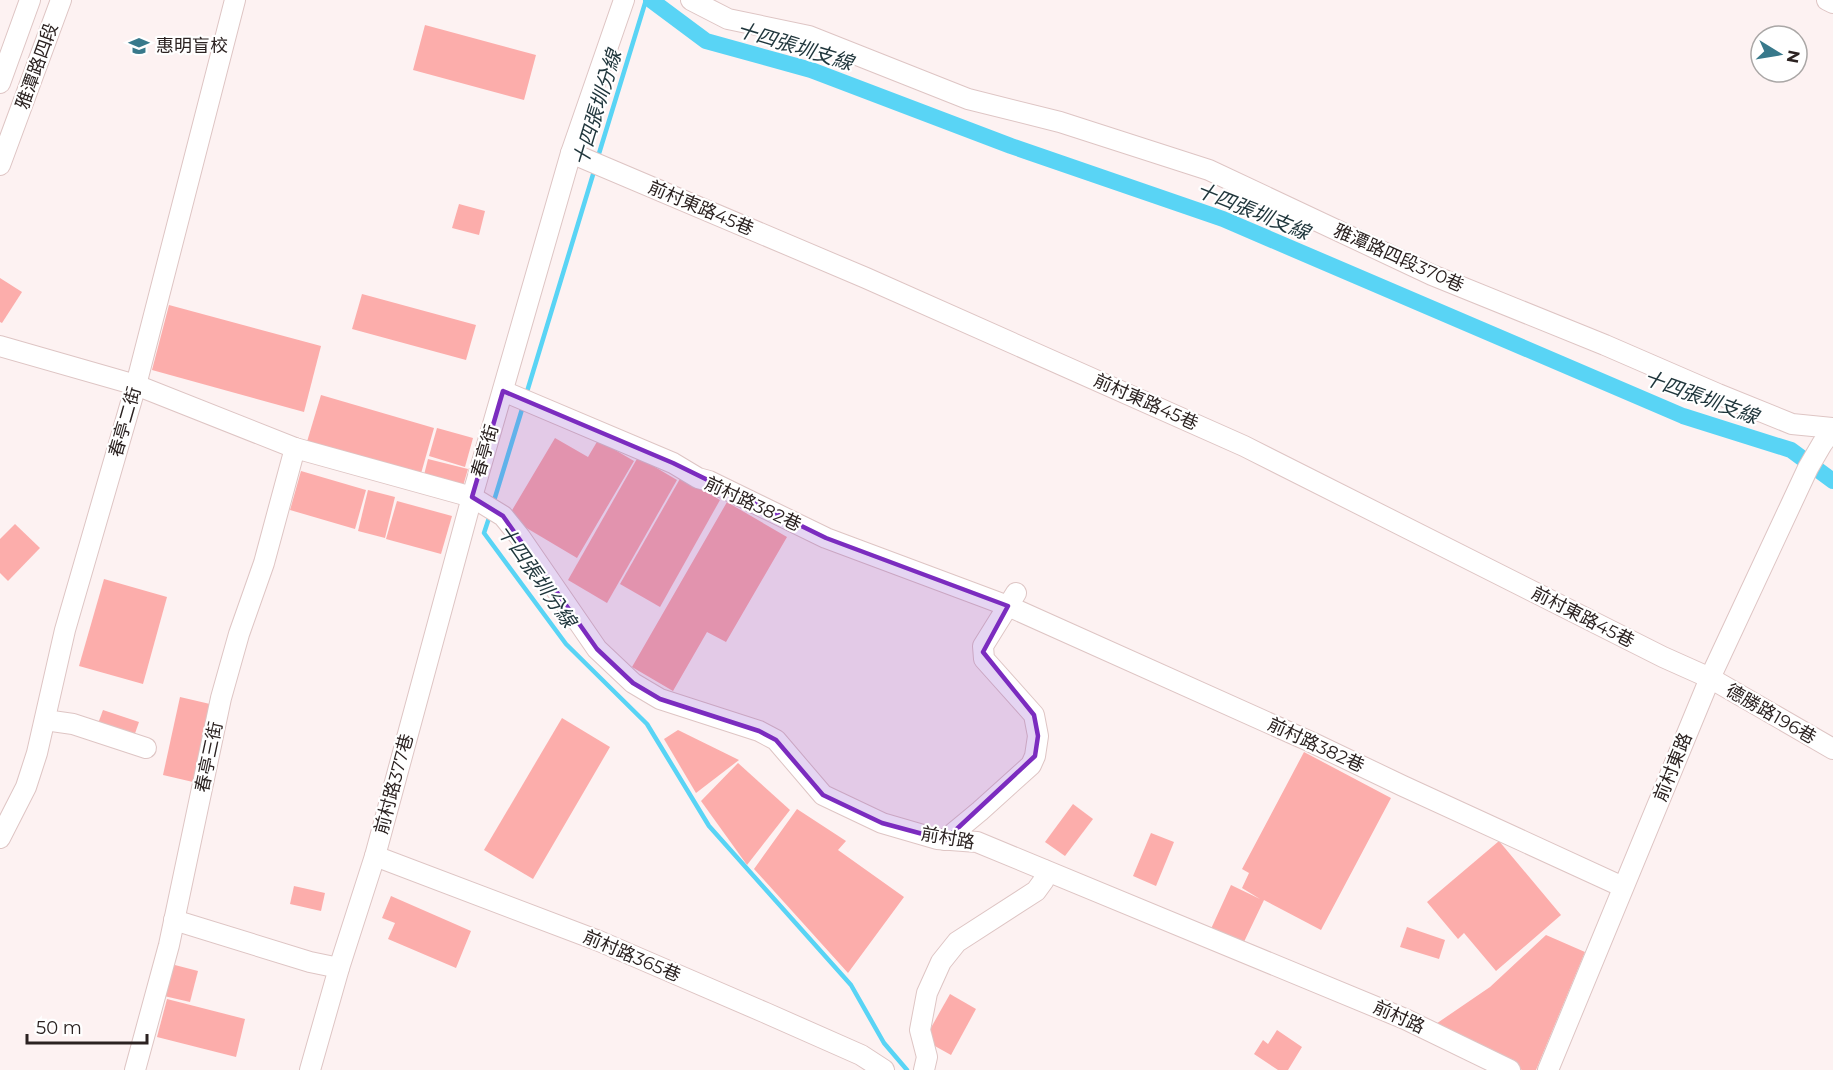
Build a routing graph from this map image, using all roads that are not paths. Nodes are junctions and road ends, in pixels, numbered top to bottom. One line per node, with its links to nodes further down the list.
1 (30, 0): 8 (street, 雅潭路四段)
2 (61, 0): 9 (street, 雅潭路四段)
3 (235, 0): 14 (street, 春亭二街)
4 (624, 0): 11 (street, 春亭街)
5 (691, 0): 16 (street, 雅潭路四段370巷)
6 (1827, 0): 7 (street)
7 (1833, 3)
8 (17, 32): 9 (street); 10 (street, 雅潭路四段)
9 (46, 40): 12 (street, 雅潭路四段)
10 (0, 82)
11 (571, 153): 15 (street, 春亭街); 20 (street, 前村東路45巷)
12 (0, 165)
13 (0, 346): 14 (street, 春亭街)
14 (136, 385): 17 (street, 春亭街); 21 (street, 春亭二街)
15 (502, 391): 18 (street, 春亭街); 19 (street, 前村路382巷)
16 (1829, 434): 20 (street, 前村東路)
17 (295, 448): 18 (street, 春亭街); 29 (street, 春亭三街)
18 (472, 497): 25 (street, 前村路); 26 (street, 前村路377巷)
19 (1012, 599): 25 (street); 28 (street, 前村路382巷)
20 (1710, 678): 23 (street, 德勝路196巷); 28 (street, 前村東路)
21 (45, 720): 22 (street); 24 (street, 春亭二街)
22 (146, 748)
23 (1833, 749)
24 (0, 838)
25 (945, 840): 27 (street, 前村路)
26 (375, 856): 30 (street, 前村路377巷); 33 (street, 前村路365巷)
27 (1044, 870): 34 (street); 35 (street, 前村路)
28 (1623, 887): 36 (street, 前村東路)
29 (174, 920): 30 (street); 31 (street, 春亭三街)
30 (339, 968): 32 (street, 前村路377巷)
31 (135, 1070)
32 (310, 1070)
33 (884, 1070)
34 (924, 1070)
35 (1510, 1070)
36 (1548, 1070)

